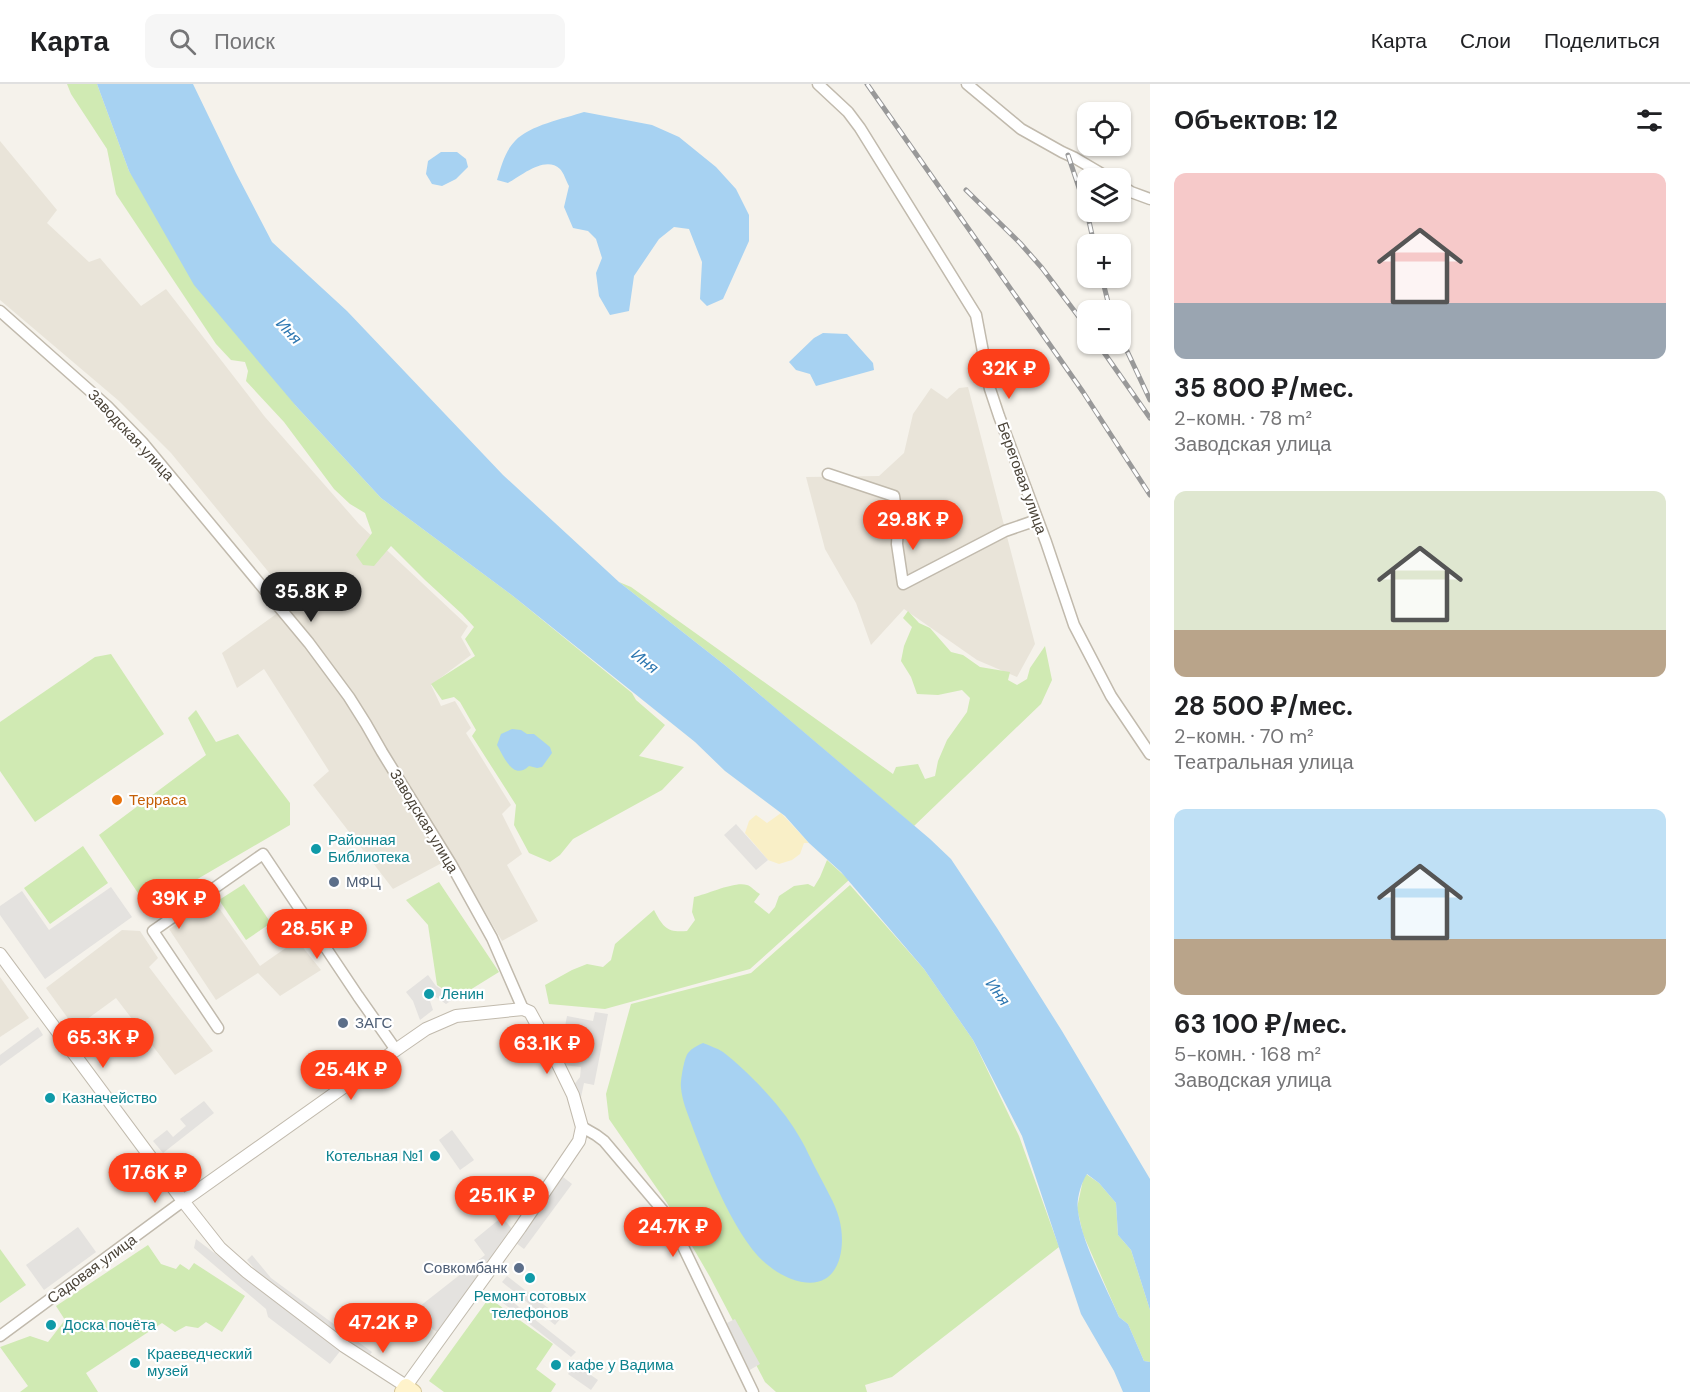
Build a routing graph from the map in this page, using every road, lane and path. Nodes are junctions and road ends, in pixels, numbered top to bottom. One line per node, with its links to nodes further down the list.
1 (818, 84): 8 (street, Береговая улица)
2 (967, 84): 3 (street)
3 (1092, 168)
4 (1131, 192): 5 (street)
5 (1150, 199)
6 (0, 311): 11 (street, Заводская улица)
7 (828, 474): 8 (street)
8 (1037, 520): 9 (street, Береговая улица)
9 (1150, 754)
10 (0, 954): 15 (street)
11 (523, 1009): 13 (street); 14 (street, Заводская улица)
12 (218, 1028): 13 (street)
13 (396, 1050): 15 (street)
14 (582, 1127): 17 (street); 18 (street)
15 (183, 1201): 16 (street, Садовая улица); 17 (street)
16 (0, 1336)
17 (408, 1390)
18 (753, 1392)

